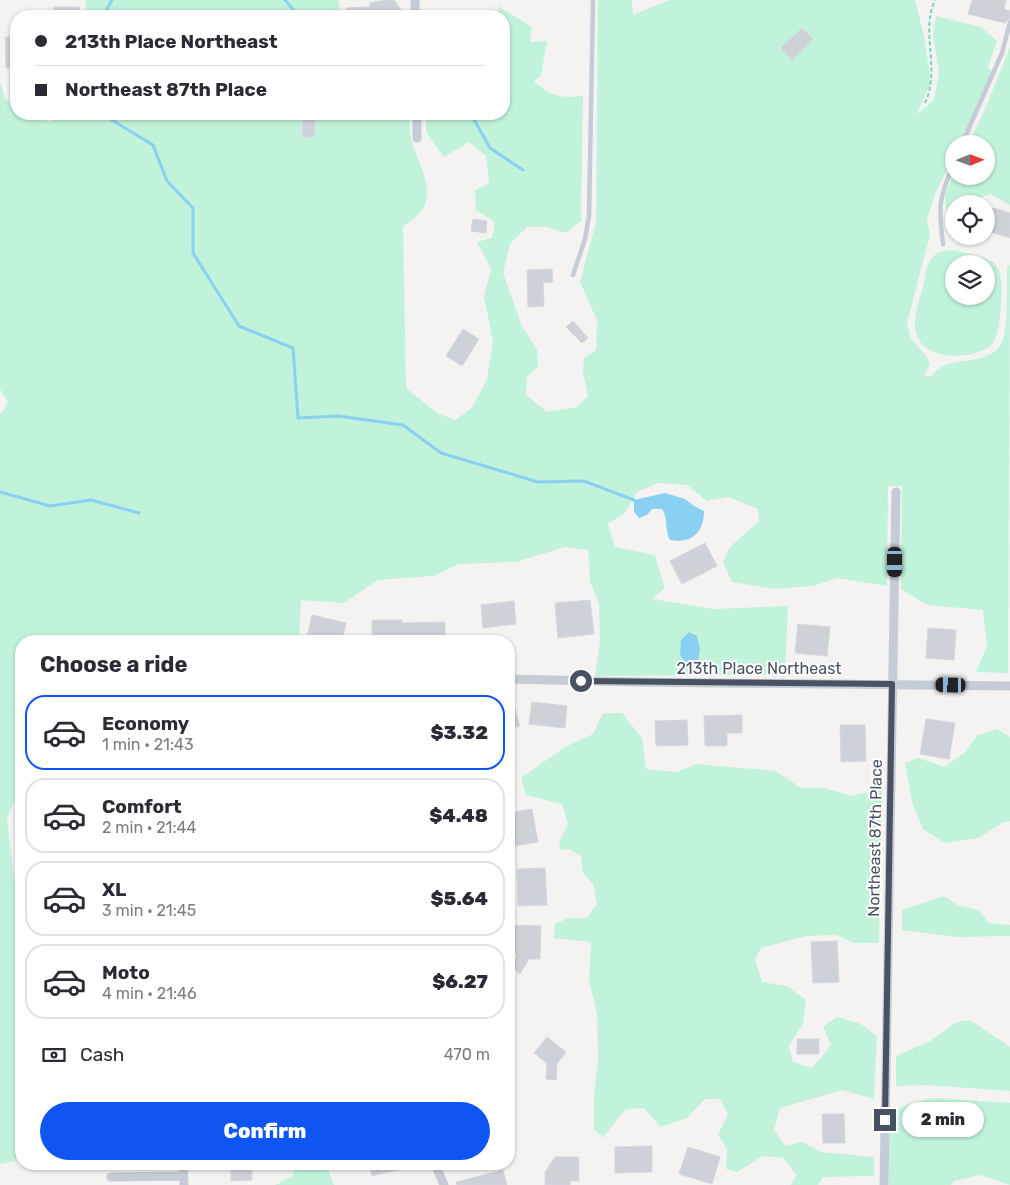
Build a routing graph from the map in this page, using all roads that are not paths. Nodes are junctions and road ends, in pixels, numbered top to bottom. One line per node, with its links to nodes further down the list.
1 (592, 0): 8 (lane)
2 (1010, 22): 4 (lane)
3 (417, 120): 5 (street)
4 (966, 135)
5 (418, 138)
6 (945, 183): 7 (lane)
7 (943, 244)
8 (573, 274)
9 (896, 492): 11 (street, Northeast 87th Place)
10 (515, 679): 11 (street, 213th Place Northeast)
11 (892, 684): 12 (street, 213th Place Northeast); 17 (street, Northeast 87th Place)
12 (1010, 686)
13 (438, 1170): 16 (street)
14 (111, 1177): 15 (street)
15 (184, 1181)
16 (444, 1185)
17 (884, 1185)

